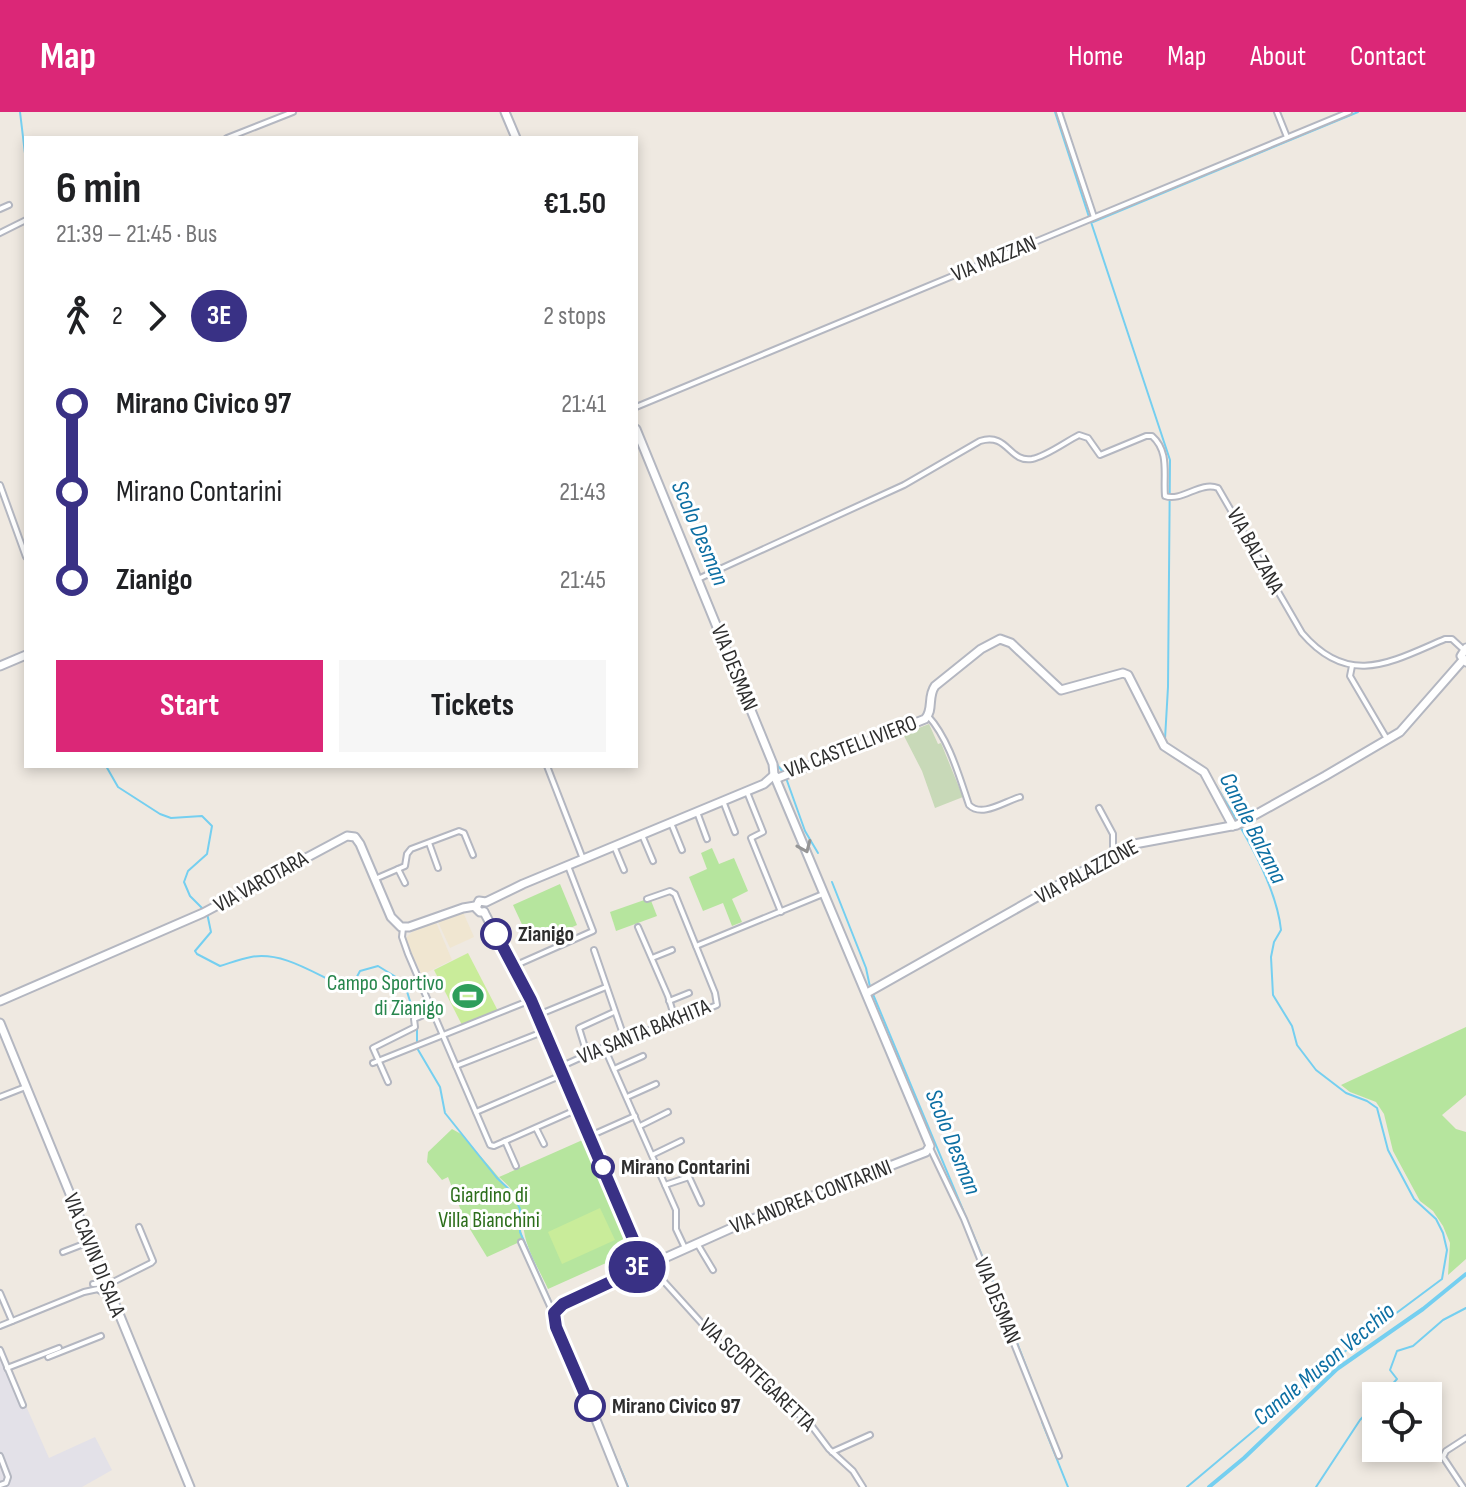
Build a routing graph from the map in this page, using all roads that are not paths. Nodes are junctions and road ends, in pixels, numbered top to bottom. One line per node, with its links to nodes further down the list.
1 (293, 112): 6 (street)
2 (506, 112): 7 (street)
3 (1059, 112): 11 (street)
4 (1277, 112): 8 (street)
5 (1349, 112): 8 (street, VIA MAZZAN)
6 (232, 136)
7 (515, 136)
8 (1287, 137): 11 (street, VIA MAZZAN)
9 (9, 205): 10 (street)
10 (0, 209)
11 (1094, 217): 14 (street, VIA MAZZAN)
12 (24, 221): 13 (street)
13 (0, 233)
14 (638, 405)
15 (638, 434): 18 (street, VIA DESMAN)
16 (0, 485): 17 (street)
17 (24, 551)
18 (700, 578): 22 (street, VIA BALZANA); 27 (street, VIA DESMAN)
19 (1465, 649): 21 (street, VIA PALAZZONE); 22 (street)
20 (24, 656): 23 (street)
21 (1464, 661): 25 (street, VIA PALAZZONE)
22 (1352, 665): 25 (street)
23 (0, 666)
24 (928, 716): 27 (street, VIA CASTELLIVIERO); 29 (street, VIA CASTELLIVIERO); 34 (street, VIA CASTELLIVIERO)
25 (1388, 741): 34 (street, VIA PALAZZONE)
26 (548, 768): 43 (street)
27 (774, 775): 28 (street); 51 (street, VIA DESMAN, one-way to 51)
28 (747, 792): 30 (street); 56 (street)
29 (1020, 797)
30 (723, 801): 32 (street); 35 (street)
31 (1099, 808): 41 (street)
32 (697, 812): 33 (street); 37 (street)
33 (671, 823): 36 (street); 40 (street)
34 (1237, 825): 41 (street, VIA PALAZZONE)
35 (735, 832)
36 (642, 835): 39 (street); 44 (street)
37 (707, 839)
38 (429, 843): 42 (street); 46 (street); 47 (street)
39 (614, 846): 43 (street); 48 (street)
40 (682, 850)
41 (1113, 854): 65 (street, VIA PALAZZONE)
42 (473, 855)
43 (583, 859): 45 (street)
44 (653, 861)
45 (567, 866): 53 (street); 63 (street)
46 (438, 868)
47 (398, 869): 49 (street); 50 (street)
48 (624, 870)
49 (375, 879): 58 (street, VIA VAROTARA); 68 (street, VIA VAROTARA)
50 (405, 883)
51 (825, 893): 56 (street); 65 (street, VIA DESMAN)
52 (647, 899): 59 (street, VIA SANTA BAKHITA)
53 (486, 902): 54 (street); 55 (street)
54 (475, 906): 55 (street); 58 (street)
55 (484, 912): 63 (street)
56 (781, 912): 59 (street)
57 (638, 927): 62 (street)
58 (403, 928): 70 (street)
59 (696, 946): 73 (street, VIA SANTA BAKHITA)
60 (594, 950): 64 (street)
61 (672, 950): 62 (street)
62 (652, 958): 69 (street)
63 (514, 966): 67 (street)
64 (607, 987): 71 (street); 72 (street)
65 (870, 991): 100 (street, VIA DESMAN)
66 (689, 993): 69 (street)
67 (531, 1000): 72 (street); 76 (street)
68 (0, 1001)
69 (669, 1001): 73 (street)
70 (433, 1011): 76 (street); 81 (street)
71 (614, 1012): 77 (street); 79 (street)
72 (542, 1013): 75 (street)
73 (676, 1022): 77 (street, VIA SANTA BAKHITA)
74 (0, 1023): 106 (street, VIA CAVIN DI SALA)
75 (545, 1031): 82 (street); 84 (street)
76 (442, 1035): 81 (street); 82 (street)
77 (624, 1037): 78 (street, VIA SANTA BAKHITA)
78 (604, 1047): 79 (street, VIA SANTA BAKHITA); 83 (street)
79 (587, 1054): 84 (street, VIA SANTA BAKHITA)
80 (643, 1056): 83 (street)
81 (375, 1062): 85 (street)
82 (456, 1066): 91 (street)
83 (614, 1069): 89 (street)
84 (562, 1071): 90 (street); 91 (street, VIA SANTA BAKHITA)
85 (388, 1082)
86 (656, 1084): 89 (street)
87 (23, 1088): 88 (street)
88 (2, 1097)
89 (627, 1097): 93 (street)
90 (578, 1109): 95 (street); 96 (street)
91 (476, 1112): 97 (street)
92 (668, 1112): 94 (street)
93 (635, 1116): 94 (street); 96 (street)
94 (640, 1126): 101 (street)
95 (536, 1128): 97 (street); 99 (street)
96 (590, 1136): 111 (street)
97 (505, 1141): 102 (street)
98 (681, 1141): 101 (street)
99 (544, 1144)
100 (928, 1150): 108 (street, VIA ANDREA CONTARINI); 132 (street, VIA DESMAN)
101 (652, 1155): 103 (street)
102 (516, 1166)
103 (665, 1185): 104 (street); 109 (street)
104 (701, 1203)
105 (139, 1227): 115 (street)
106 (89, 1242): 110 (street); 114 (street, VIA CAVIN DI SALA)
107 (521, 1242): 118 (street)
108 (697, 1243): 109 (street, VIA ANDREA CONTARINI); 113 (street)
109 (685, 1248): 112 (street, VIA ANDREA CONTARINI)
110 (63, 1252)
111 (639, 1263): 112 (street); 118 (street)
112 (649, 1265): 130 (street, VIA SCORTEGARETTA)
113 (713, 1270)
114 (101, 1271): 115 (street, VIA CAVIN DI SALA); 116 (street)
115 (106, 1283): 116 (street); 119 (street, VIA CAVIN DI SALA)
116 (95, 1287): 119 (street); 120 (street)
117 (0, 1293): 120 (street)
118 (555, 1312): 135 (street)
119 (121, 1320): 134 (street, VIA CAVIN DI SALA)
120 (12, 1321): 121 (street)
121 (0, 1326)
122 (101, 1336): 125 (street)
123 (59, 1348): 126 (street)
124 (0, 1350): 126 (street)
125 (48, 1357)
126 (7, 1368): 127 (street)
127 (23, 1405)
128 (870, 1435): 130 (street)
129 (1466, 1438): 137 (street)
130 (832, 1452): 136 (street, VIA SCORTEGARETTA)
131 (0, 1456): 133 (street)
132 (1059, 1456)
133 (0, 1485)
134 (190, 1487)
135 (623, 1487)
136 (863, 1487)
137 (1463, 1487)

